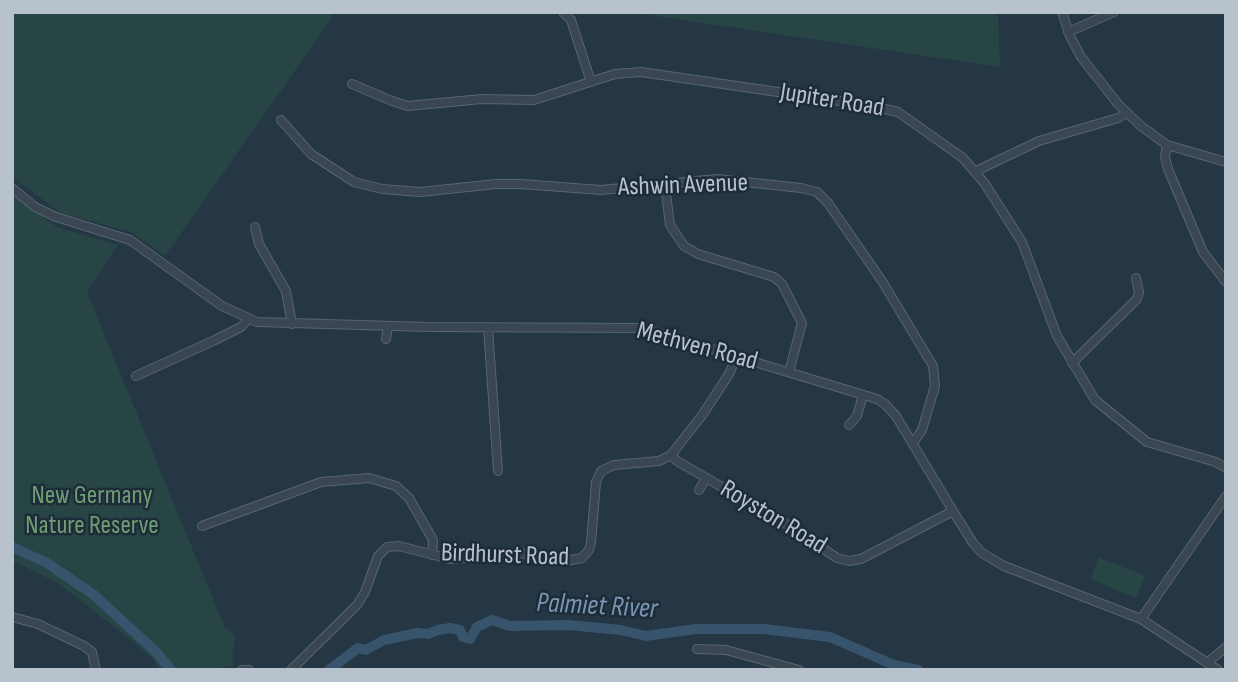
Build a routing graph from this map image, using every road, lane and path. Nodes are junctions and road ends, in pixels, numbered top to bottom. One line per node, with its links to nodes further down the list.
1 (563, 12): 5 (street)
2 (1062, 12): 4 (street)
3 (1114, 12): 4 (street)
4 (1068, 32): 7 (street)
5 (591, 82): 6 (street, Jupiter Road); 11 (street, Jupiter Road)
6 (352, 84)
7 (1126, 113): 9 (street); 11 (street)
8 (281, 120): 12 (street, Ashwin Avenue)
9 (1167, 145): 10 (street); 16 (street)
10 (1226, 162)
11 (976, 171): 24 (street, Jupiter Road)
12 (665, 185): 25 (street); 30 (street, Ashwin Avenue)
13 (12, 188): 17 (street, Methven Road)
14 (255, 227): 18 (street)
15 (1136, 278): 24 (street)
16 (1226, 282)
17 (248, 319): 18 (street, Methven Road); 27 (street)
18 (292, 324): 19 (street, Methven Road)
19 (388, 326): 20 (street, Methven Road); 21 (street)
20 (488, 328): 22 (street, Methven Road); 33 (street)
21 (386, 339)
22 (720, 351): 23 (street, Methven Road); 26 (street)
23 (737, 356): 25 (street, Methven Road); 26 (street)
24 (1072, 363): 32 (street, Jupiter Road)
25 (789, 372): 28 (street, Methven Road)
26 (729, 374): 31 (street)
27 (136, 376)
28 (863, 395): 29 (street); 30 (street, Methven Road)
29 (849, 425)
30 (913, 443): 37 (street, Methven Road)
31 (671, 456): 34 (street, Royston Road); 39 (street, Birdhurst Road)
32 (1226, 468)
33 (498, 471)
34 (706, 478): 35 (street); 37 (street, Royston Road)
35 (699, 490)
36 (1224, 501): 41 (street)
37 (953, 511): 41 (street, Methven Road)
38 (202, 526): 39 (street)
39 (432, 555): 48 (street, Birdhurst Road)
40 (12, 617): 45 (street)
41 (1141, 619): 44 (street, Methven Road)
42 (1226, 647): 44 (street)
43 (697, 649): 49 (street)
44 (1207, 663): 50 (street, Methven Road)
45 (96, 670)
46 (242, 670): 47 (street)
47 (248, 670)
48 (291, 670)
49 (799, 670)
50 (1218, 670)

